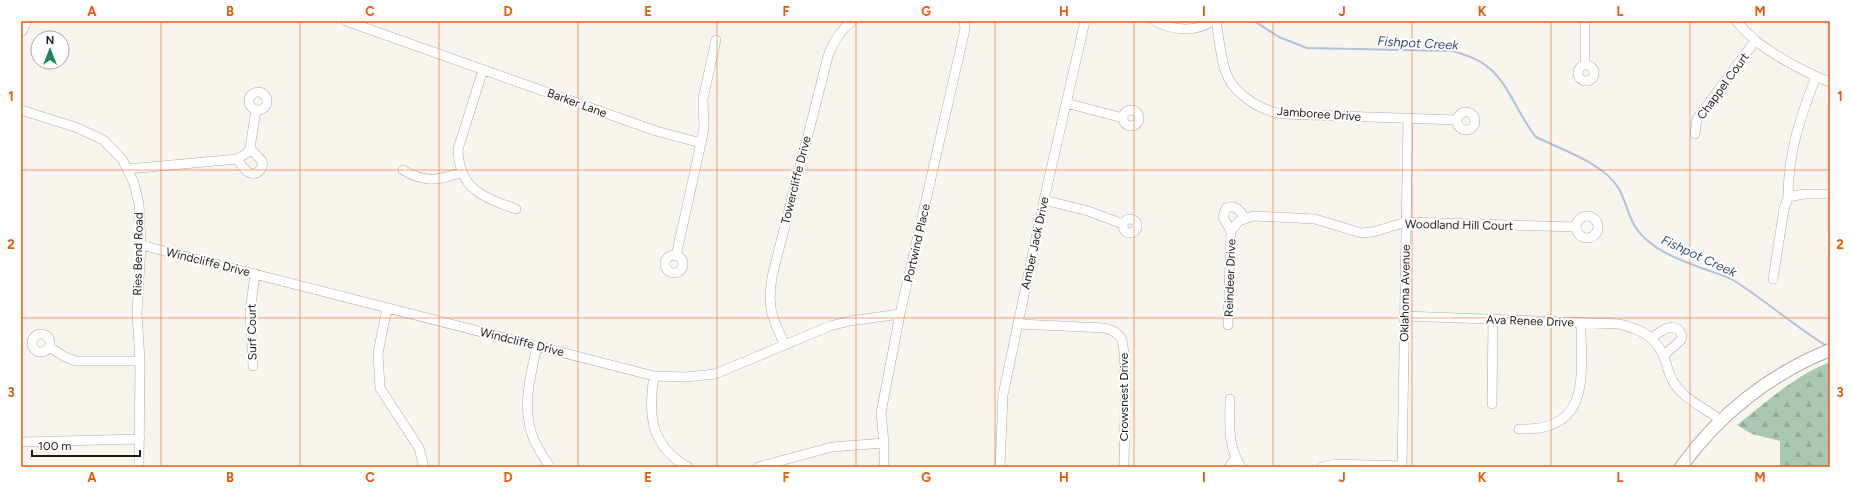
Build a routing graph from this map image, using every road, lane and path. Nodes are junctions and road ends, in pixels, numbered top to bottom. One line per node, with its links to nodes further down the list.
1 (26, 21): 11 (street)
2 (346, 21): 15 (street, Barker Lane)
3 (852, 21): 53 (street, Towercliffe Drive)
4 (964, 21): 45 (street, Portwind Place)
5 (1085, 21): 18 (street, Amber Jack Drive)
6 (1155, 21): 7 (street)
7 (1212, 21)
8 (1216, 21): 22 (street, Jamboree Drive)
9 (1585, 21): 14 (street)
10 (1736, 21): 13 (street)
11 (21, 31)
12 (716, 40): 25 (street)
13 (1755, 41): 16 (street); 24 (street, Chappel Court)
14 (1585, 65)
15 (484, 70): 25 (street, Barker Lane); 30 (street)
16 (1816, 77): 17 (street); 32 (street)
17 (1830, 82)
18 (1066, 103): 21 (street); 33 (street, Amber Jack Drive)
19 (21, 110): 28 (street, Ries Bend Road)
20 (256, 110): 26 (street)
21 (1123, 118)
22 (1408, 119): 23 (street, Jamboree Drive); 36 (street, Oklahoma Avenue)
23 (1457, 120)
24 (1695, 134)
25 (701, 143): 41 (street)
26 (250, 148): 27 (street); 27 (street)
27 (236, 159): 28 (street)
28 (128, 169): 40 (street, Ries Bend Road)
29 (403, 170): 30 (street)
30 (462, 172): 34 (street)
31 (1830, 194): 32 (street)
32 (1788, 197): 43 (street)
33 (1044, 200): 37 (street); 48 (street, Amber Jack Drive)
34 (516, 209)
35 (1245, 218): 36 (street, Woodland Hill Court); 39 (street); 39 (street)
36 (1406, 222): 38 (street, Woodland Hill Court); 46 (street, Oklahoma Avenue)
37 (1123, 224)
38 (1576, 227)
39 (1232, 232): 50 (street, Reindeer Drive)
40 (141, 245): 42 (street, Windcliffe Drive); 57 (street, Ries Bend Road)
41 (676, 256)
42 (255, 274): 44 (street, Windcliffe Drive); 58 (street, Surf Court)
43 (1773, 279)
44 (387, 308): 52 (street, Windcliffe Drive); 69 (street)
45 (900, 314): 53 (street, Windcliffe Drive); 66 (street, Portwind Place)
46 (1404, 316): 47 (street, Ava Renee Drive); 79 (street, Oklahoma Avenue)
47 (1493, 320): 49 (street, Ava Renee Drive); 61 (street)
48 (1018, 324): 74 (street, Amber Jack Drive); 75 (street, Crowsnest Drive)
49 (1581, 324): 51 (street, Ava Renee Drive); 63 (street)
50 (1228, 325)
51 (1652, 337): 56 (street); 56 (street)
52 (537, 346): 59 (street, Windcliffe Drive); 70 (street)
53 (785, 346): 59 (street, Windcliffe Drive)
54 (49, 348): 57 (street)
55 (1830, 350): 62 (main road)
56 (1663, 356): 62 (street)
57 (140, 362): 64 (street, Ries Bend Road)
58 (253, 366)
59 (654, 376): 71 (street)
60 (1230, 399): 67 (street)
61 (1492, 404)
62 (1720, 420): 80 (main road)
63 (1519, 429)
64 (140, 439): 65 (street); 68 (street, Ries Bend Road)
65 (21, 442)
66 (884, 443): 72 (street); 73 (street, Portwind Place)
67 (1235, 458): 76 (street); 77 (street)
68 (140, 467)
69 (424, 467)
70 (550, 467)
71 (688, 467)
72 (758, 467)
73 (884, 467)
74 (1000, 467)
75 (1124, 467)
76 (1228, 467)
77 (1241, 467)
78 (1322, 467): 79 (street)
79 (1402, 467)
80 (1681, 467)

